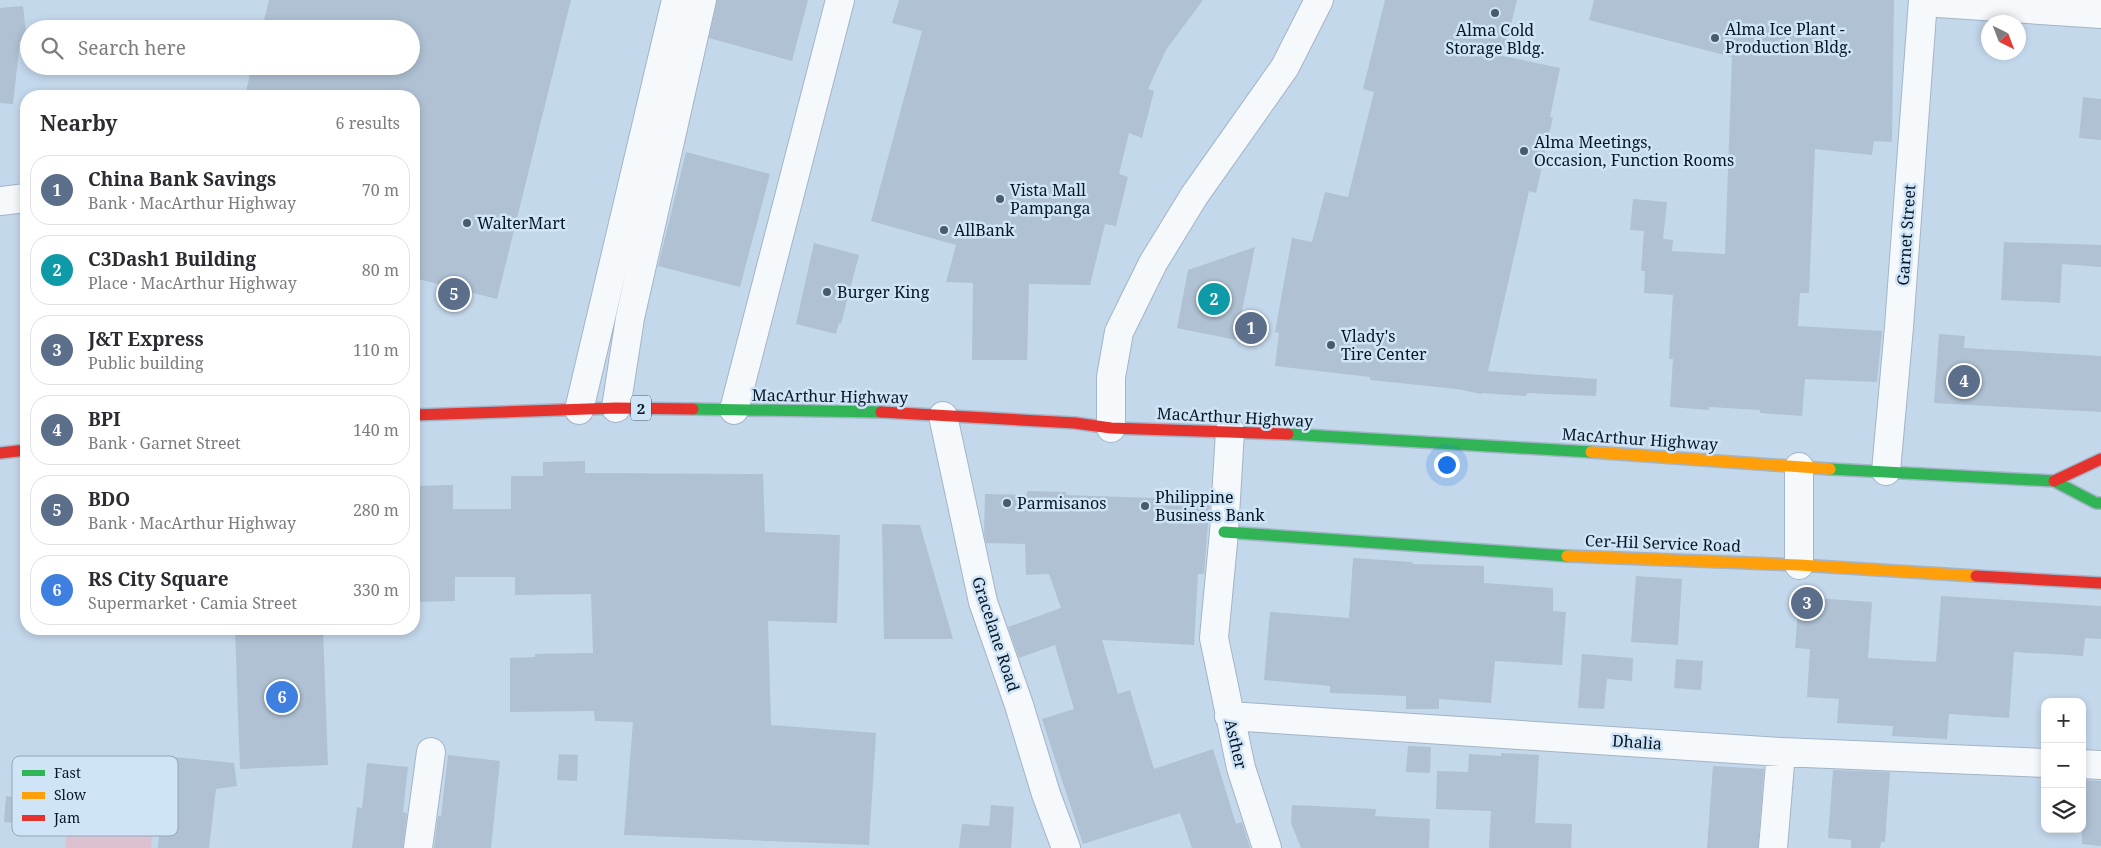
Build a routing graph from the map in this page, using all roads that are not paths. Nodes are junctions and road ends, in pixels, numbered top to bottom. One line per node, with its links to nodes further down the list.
1 (676, 0): 10 (street)
2 (702, 0): 9 (street)
3 (840, 0): 11 (street)
4 (1319, 0): 14 (street)
5 (1923, 1): 6 (street); 20 (street, Garnet Street)
6 (2101, 14)
7 (20, 199): 8 (street)
8 (0, 201)
9 (616, 408): 10 (main road, MacArthur Highway / 2); 11 (main road, MacArthur Highway / 2)
10 (579, 410): 12 (main road, MacArthur Highway / 2)
11 (734, 410): 13 (main road, MacArthur Highway / 2)
12 (420, 415)
13 (943, 416): 14 (main road, MacArthur Highway / 2); 33 (street, Gracelane Road)
14 (1112, 428): 15 (main road, MacArthur Highway / 2)
15 (1230, 431): 19 (main road, MacArthur Highway / 2); 23 (street, Asther)
16 (20, 451): 17 (main road)
17 (0, 453)
18 (2101, 459): 21 (main road, MacArthur Highway / 2)
19 (1799, 467): 20 (main road, MacArthur Highway / 2); 24 (street)
20 (1886, 471): 21 (main road, MacArthur Highway / 2)
21 (2054, 481): 22 (main road, MacArthur Highway / 2)
22 (2101, 503)
23 (1224, 532): 24 (main road, Cer-Hil Service Road); 26 (street, Asther)
24 (1799, 565): 25 (main road, Cer-Hil Service Road)
25 (2101, 582)
26 (1229, 716): 28 (street, Dhalia); 34 (street, Asther)
27 (431, 752): 32 (street)
28 (1781, 752): 29 (street, Dhalia); 35 (street)
29 (2041, 763)
30 (2086, 764): 31 (street)
31 (2101, 765)
32 (418, 848)
33 (1066, 848)
34 (1267, 848)
35 (1773, 848)

